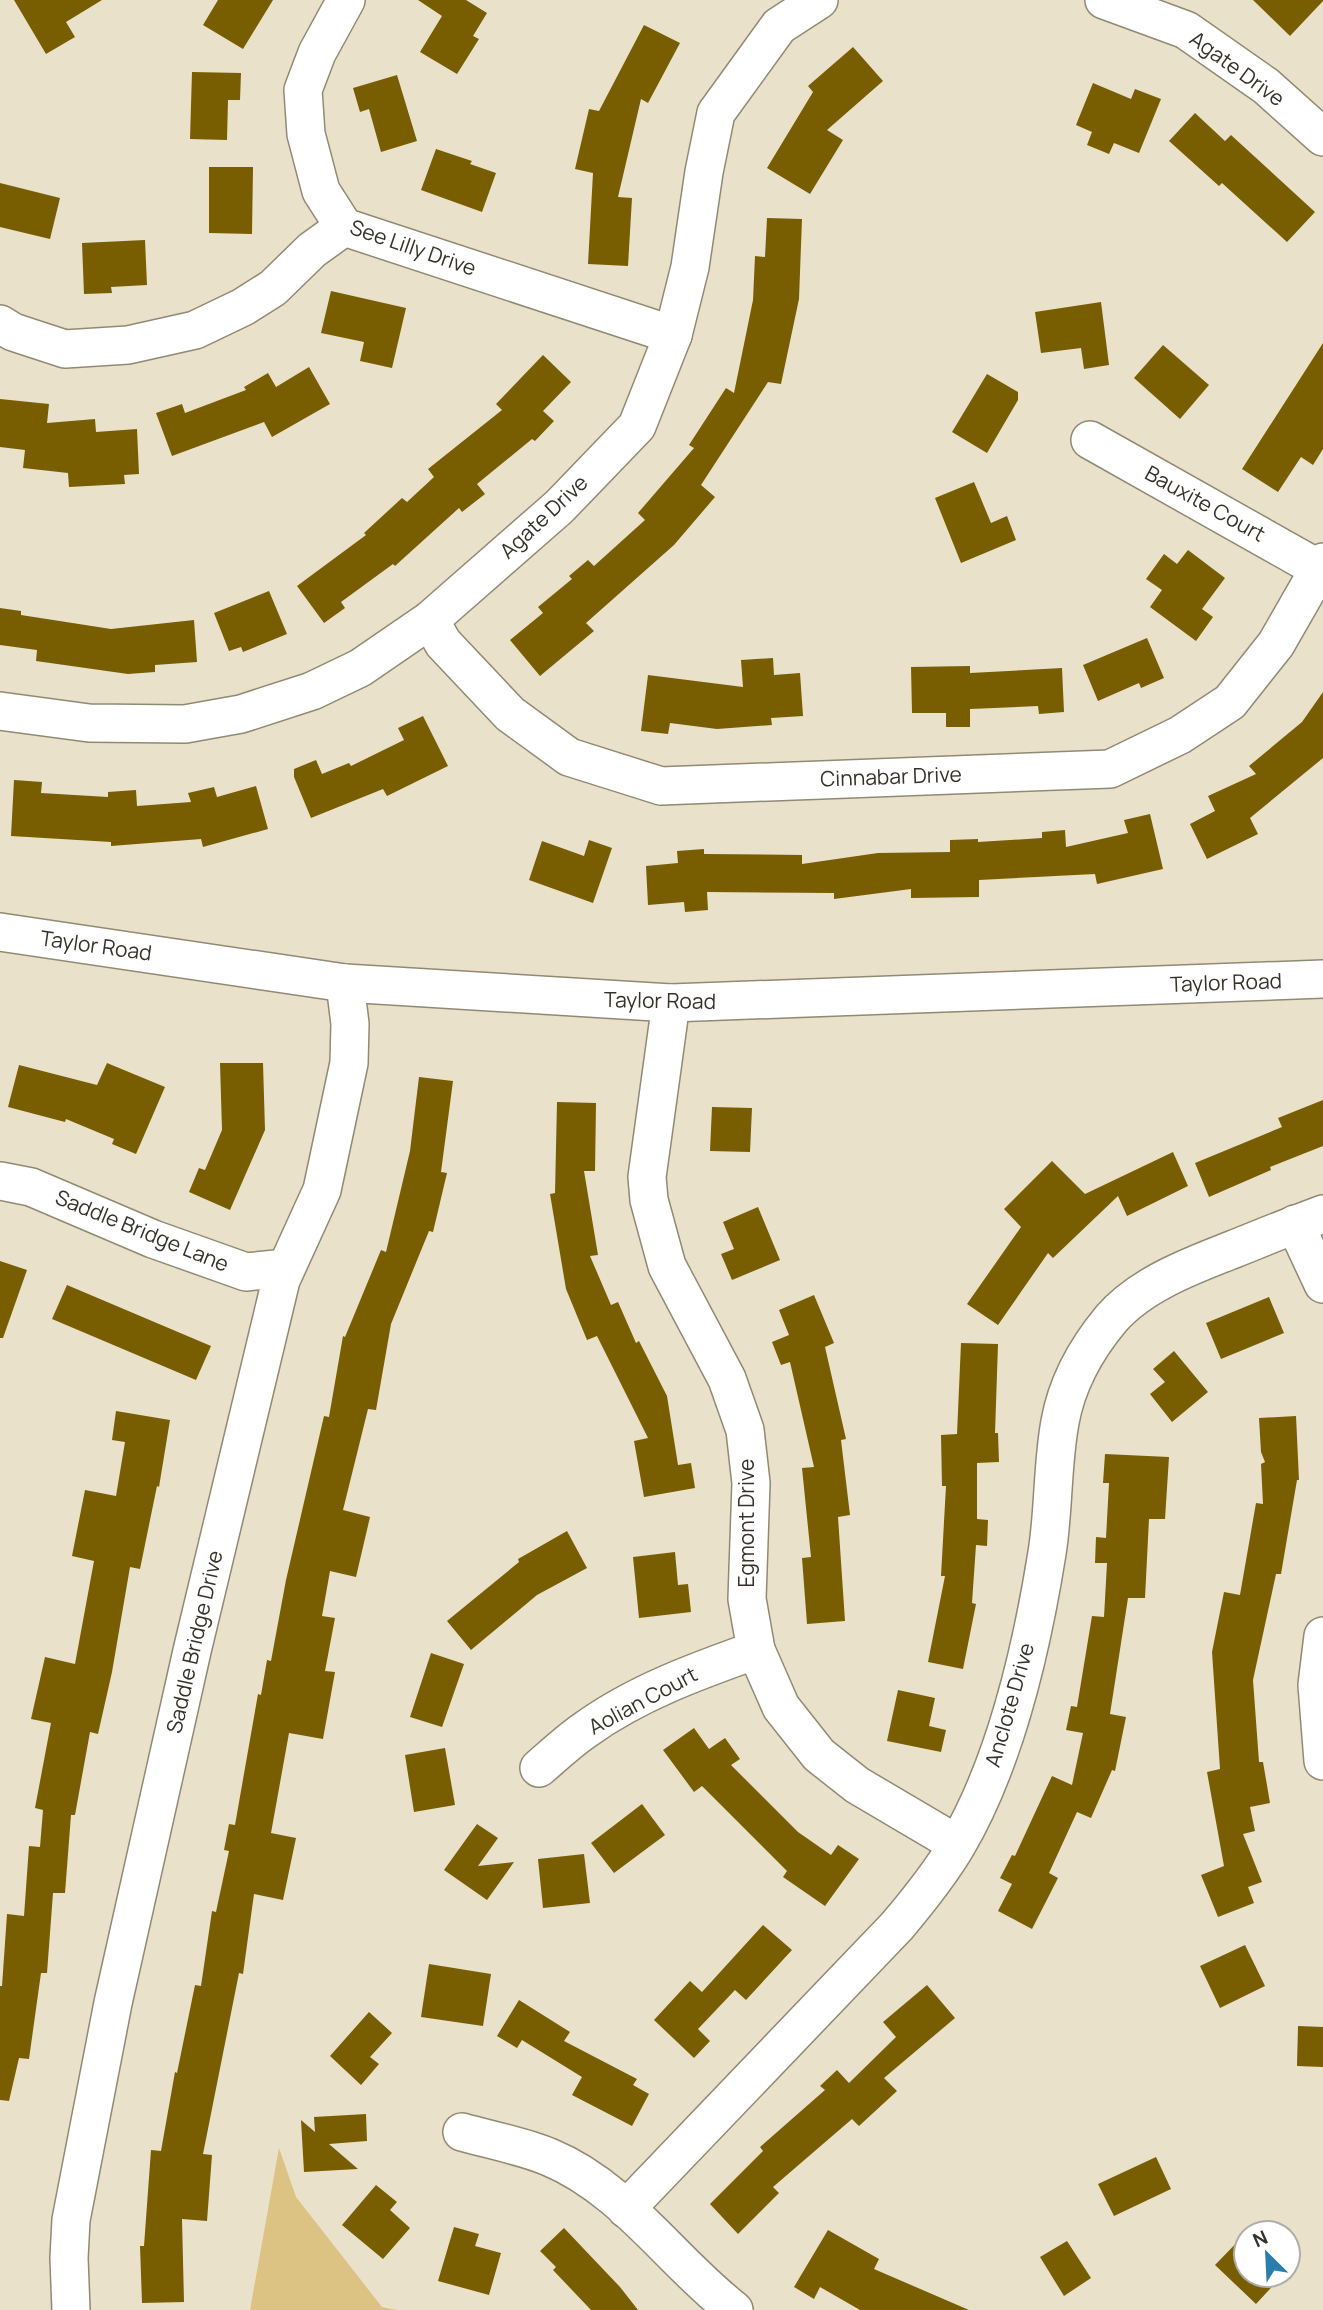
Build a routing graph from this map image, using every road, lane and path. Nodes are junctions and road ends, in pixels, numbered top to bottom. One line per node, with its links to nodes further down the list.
1 (346, 0): 6 (street, See Lilly Drive)
2 (819, 0): 8 (street, Agate Drive)
3 (1104, 0): 4 (street, Agate Drive)
4 (1190, 15): 5 (street, Agate Drive)
5 (1323, 137)
6 (344, 227): 7 (street); 8 (street, See Lilly Drive)
7 (0, 324)
8 (673, 335): 11 (street, Agate Drive)
9 (1090, 440): 10 (street, Bauxite Court)
10 (1321, 566): 11 (street, Cinnabar Drive)
11 (430, 620): 12 (street, Agate Drive)
12 (0, 711)
13 (0, 932): 15 (street, Taylor Road)
14 (1323, 979): 16 (street, Taylor Road)
15 (345, 983): 16 (street, Taylor Road); 19 (street, Saddle Bridge Drive)
16 (671, 1003): 22 (street, Egmont Drive)
17 (0, 1181): 19 (street, Saddle Bridge Lane)
18 (1309, 1219): 20 (street); 25 (street, Anclote Drive)
19 (286, 1268): 28 (street, Saddle Bridge Drive)
20 (1323, 1284)
21 (1323, 1636): 23 (street)
22 (756, 1650): 24 (street, Aolian Court); 25 (street, Egmont Drive)
23 (1323, 1761)
24 (539, 1768)
25 (957, 1844): 27 (street, Anclote Drive)
26 (462, 2132): 27 (street)
27 (626, 2209): 29 (street)
28 (71, 2310)
29 (734, 2310)

